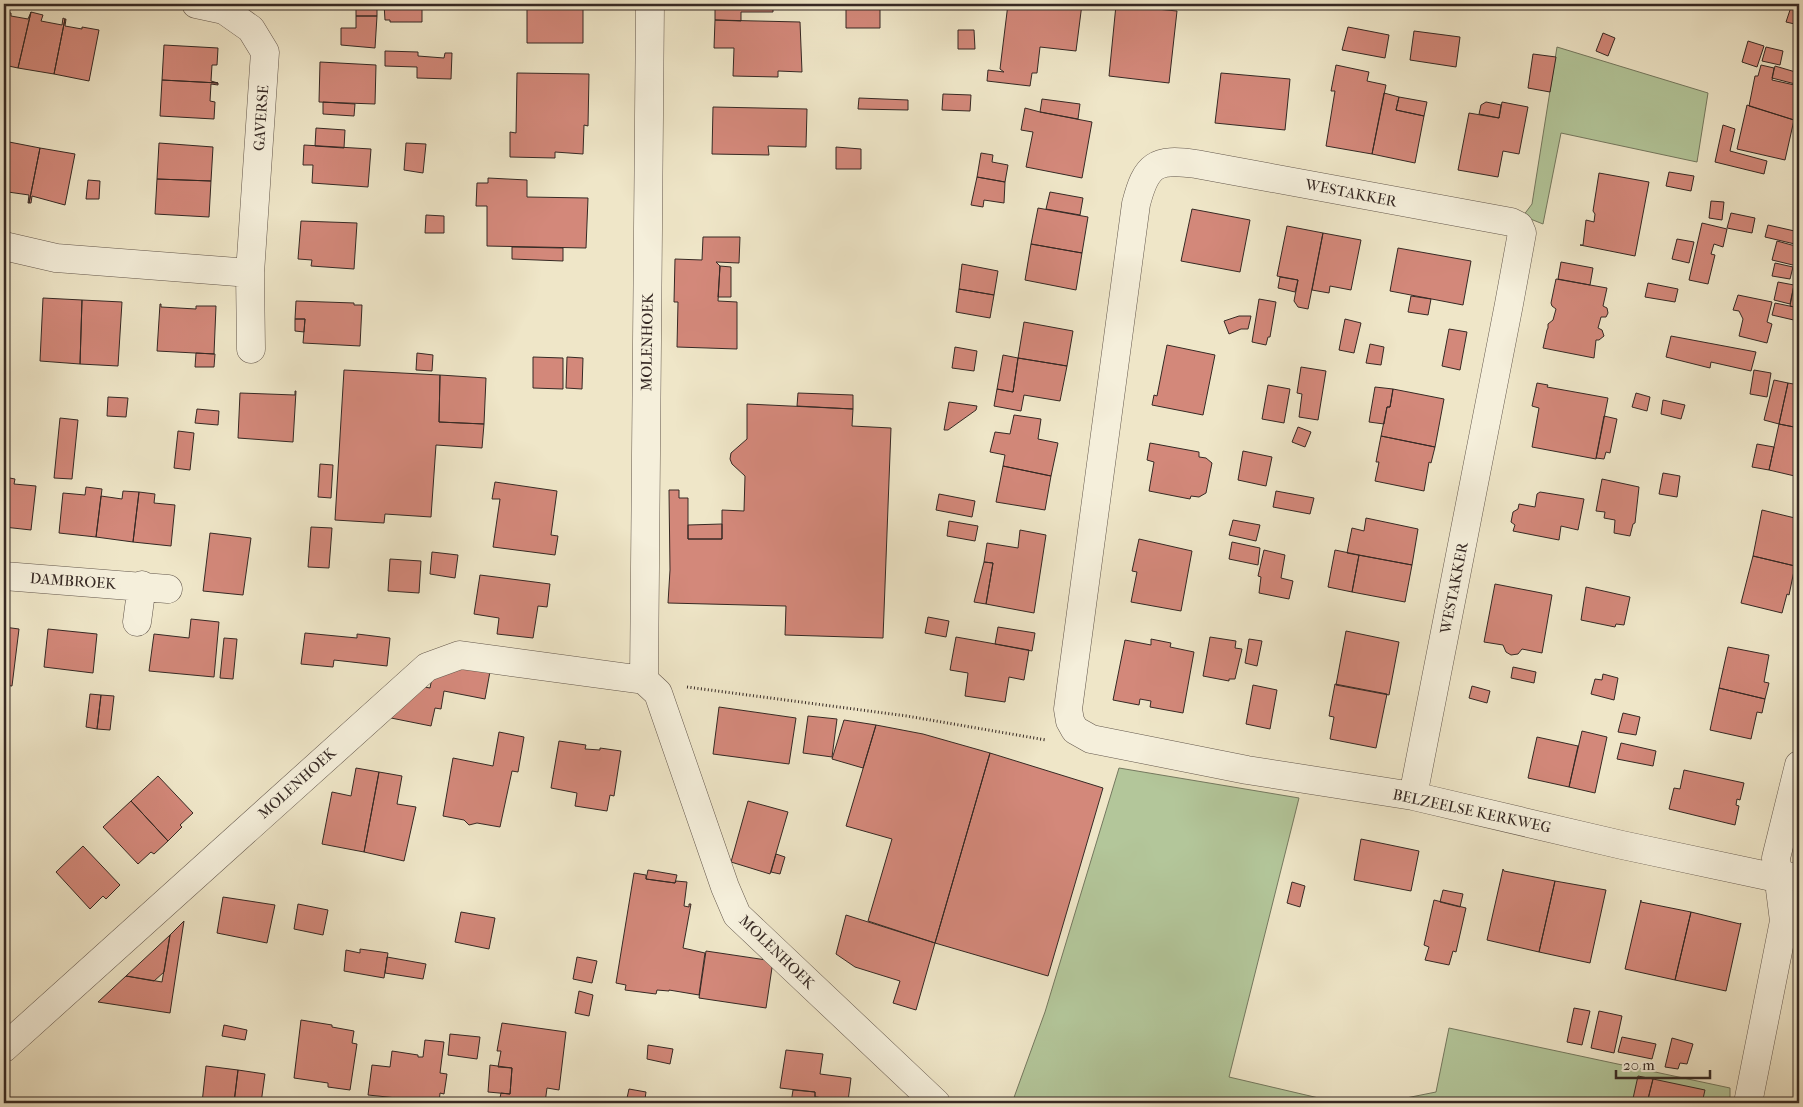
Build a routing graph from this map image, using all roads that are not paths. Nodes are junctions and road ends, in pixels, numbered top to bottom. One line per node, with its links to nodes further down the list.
1 (196, 4): 4 (street, GAVERSE)
2 (650, 4): 8 (street, MOLENHOEK)
3 (4, 246): 4 (street)
4 (250, 273): 5 (street, GAVERSE)
5 (251, 349)
6 (4, 576): 7 (street, DAMBROEK)
7 (136, 622)
8 (644, 680): 13 (street, MOLENHOEK); 14 (street, MOLENHOEK)
9 (1072, 720): 11 (street, BELZEELSE KERKWEG); 11 (street, WESTAKKER)
10 (1799, 766): 12 (street)
11 (1413, 796): 12 (street, BELZEELSE KERKWEG)
12 (1788, 877): 15 (street)
13 (4, 1048)
14 (936, 1103)
15 (1748, 1103)

